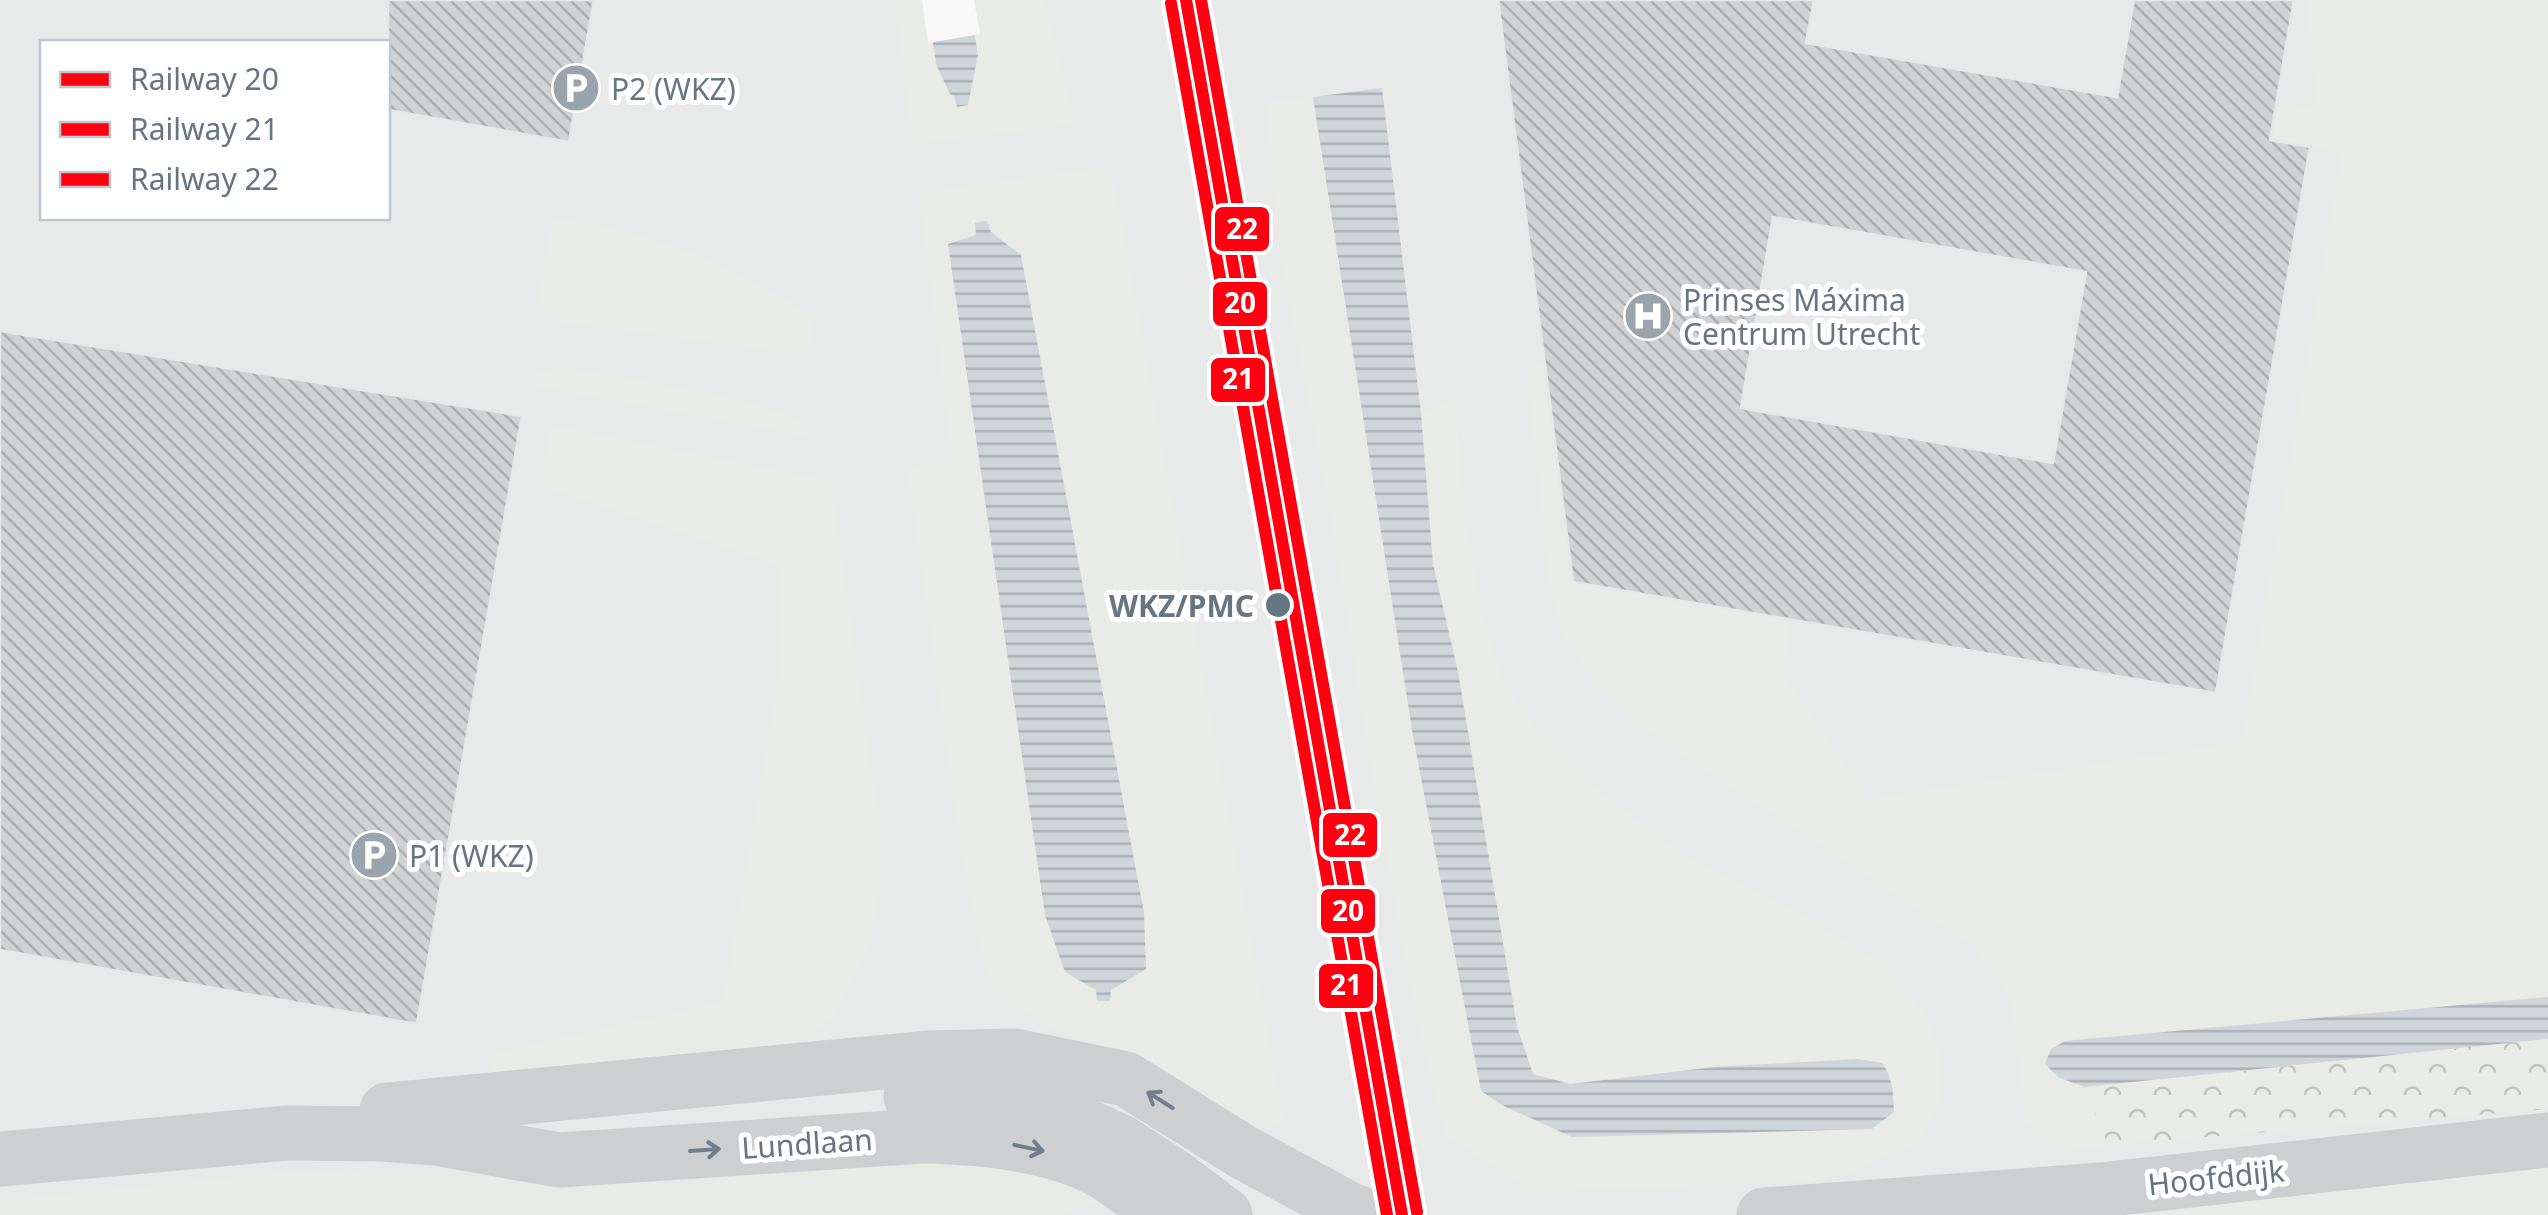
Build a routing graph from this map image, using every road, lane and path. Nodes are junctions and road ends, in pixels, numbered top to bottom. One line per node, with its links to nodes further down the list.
1 (912, 1078): 2 (street, Lundlaan); 3 (street, Lundlaan); 5 (street, Lundlaan, one-way to 1); 8 (street, Lundlaan)
2 (288, 1133): 3 (street, Lundlaan); 6 (street, Lundlaan)
3 (435, 1138): 7 (street, Lundlaan, one-way to 7)
4 (2548, 1140): 11 (street, Hoofddijk)
5 (1243, 1152): 9 (street); 10 (street)
6 (0, 1159)
7 (1162, 1215)
8 (1225, 1215)
9 (1265, 1215)
10 (1364, 1215)
11 (1764, 1215)

